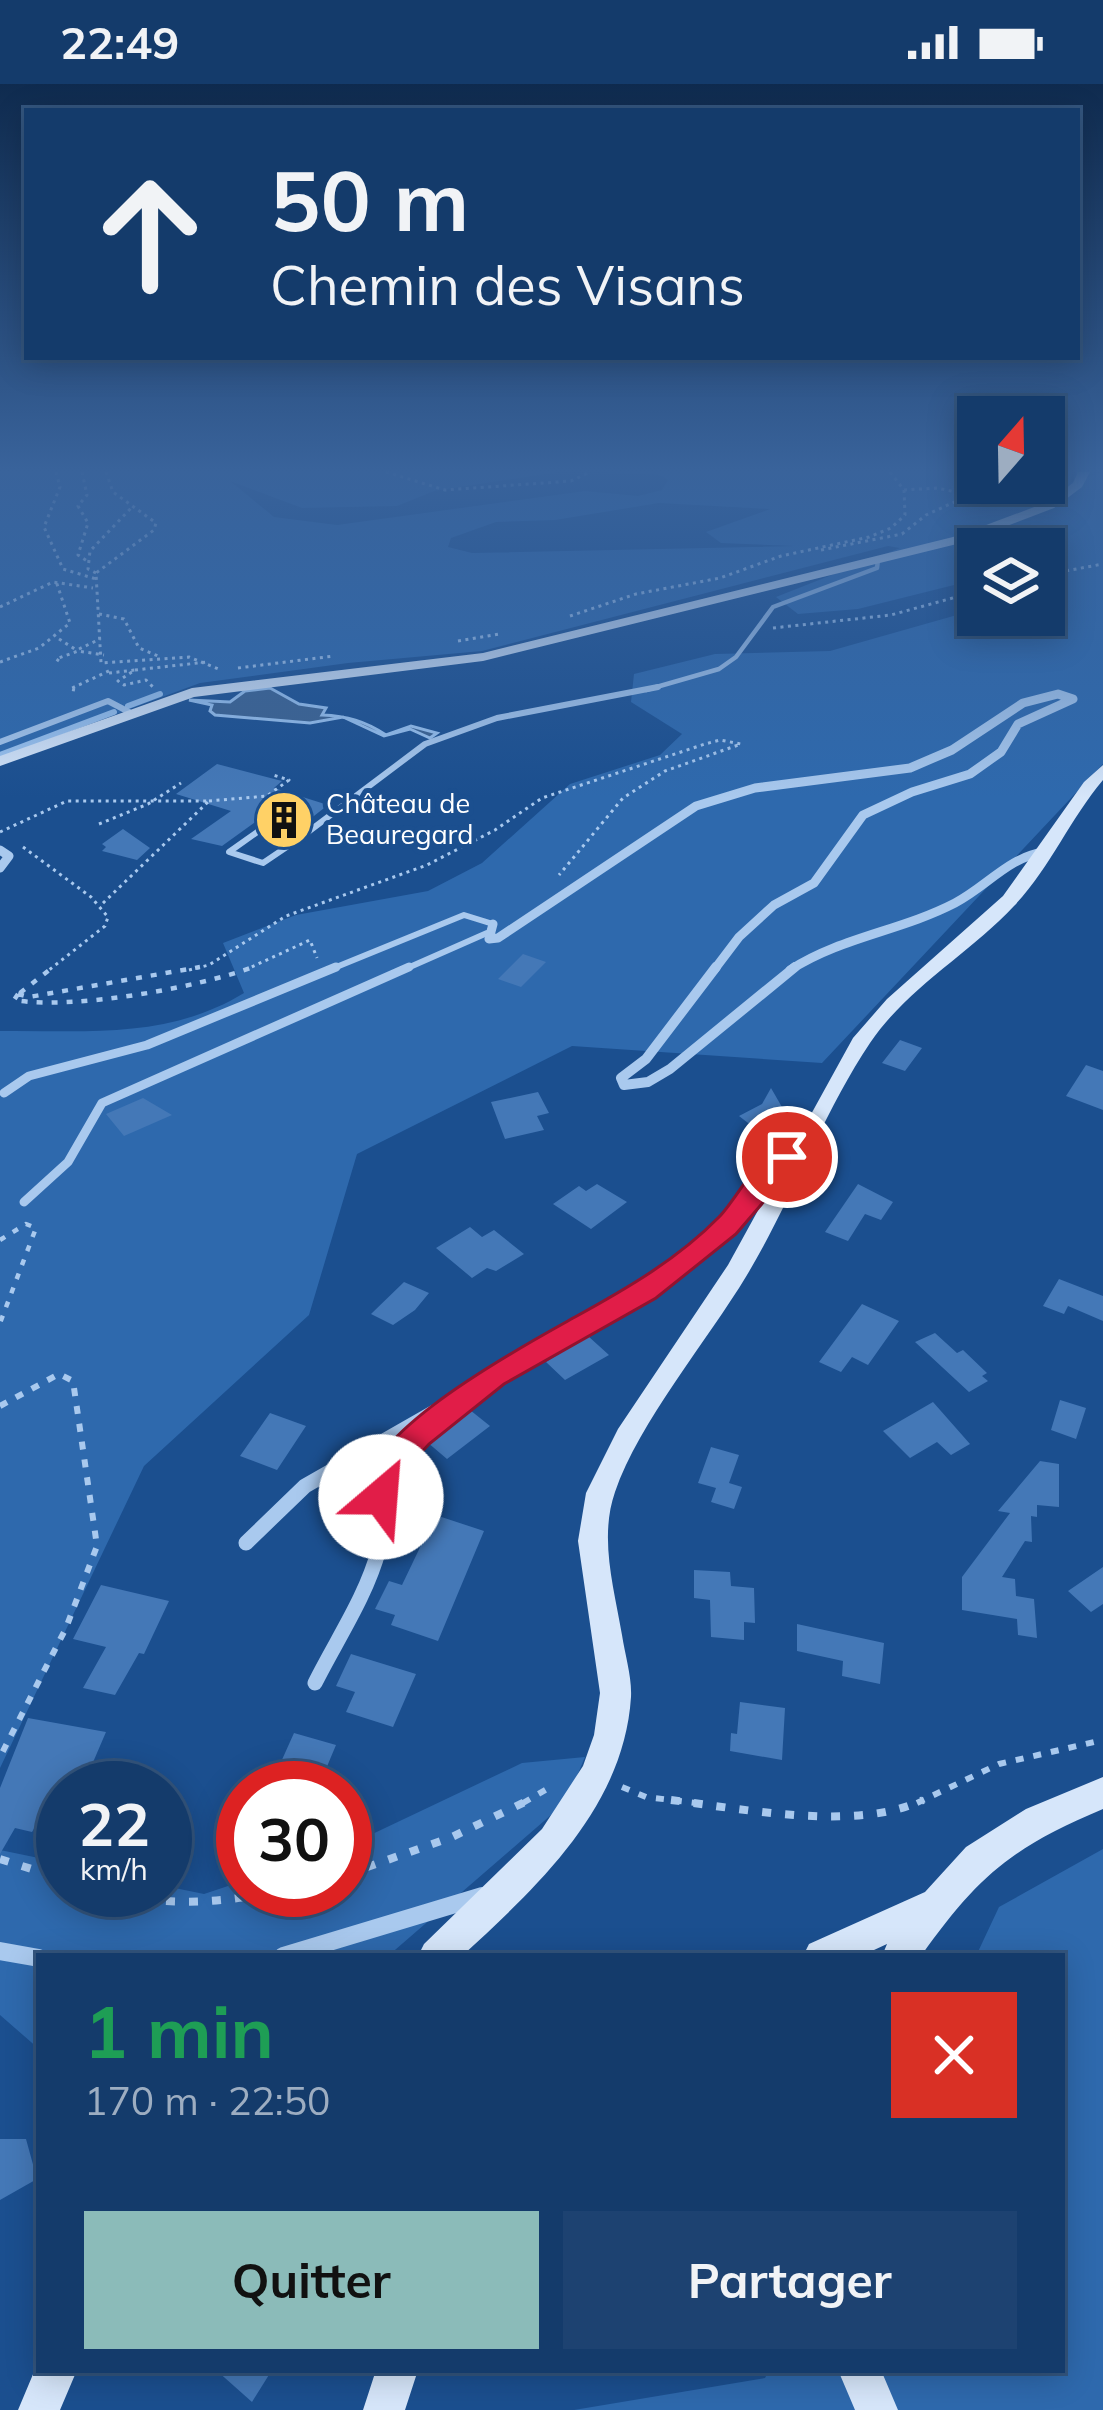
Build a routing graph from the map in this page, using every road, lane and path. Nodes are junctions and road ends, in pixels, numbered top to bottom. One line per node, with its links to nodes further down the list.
1 (56, 581): 6 (path); 8 (path); 13 (path)
2 (95, 581): 6 (path)
3 (700, 581): 10 (path)
4 (795, 581): 28 (main road)
5 (844, 581): 11 (lane)
6 (93, 588): 9 (path)
7 (957, 597): 11 (path)
8 (0, 607)
9 (99, 614): 14 (path); 19 (path)
10 (568, 617)
11 (755, 630): 38 (lane)
12 (505, 633): 15 (path)
13 (56, 638): 16 (path); 22 (path)
14 (100, 640): 16 (path); 17 (path)
15 (456, 642)
16 (78, 650): 17 (path); 20 (path)
17 (104, 655): 23 (path)
18 (345, 655): 21 (path)
19 (158, 656): 21 (path); 23 (path)
20 (59, 661)
21 (212, 661): 24 (path)
22 (0, 662)
23 (115, 666): 25 (path)
24 (135, 670): 25 (path); 27 (path)
25 (109, 673): 26 (path)
26 (75, 690)
27 (147, 691)
28 (129, 712): 29 (lane); 30 (main road)
29 (0, 742)
30 (0, 761)
31 (1103, 770): 40 (main road)
32 (273, 775): 34 (path)
33 (181, 783): 35 (path)
34 (208, 801): 35 (path); 43 (path)
35 (148, 804): 36 (path); 37 (path)
36 (99, 824)
37 (1, 830): 43 (path)
38 (300, 838): 38 (lane)
39 (0, 850): 41 (street)
40 (1044, 852): 44 (street); 48 (main road)
41 (0, 868)
42 (556, 877): 46 (path)
43 (100, 905): 46 (path)
44 (490, 929): 45 (lane); 49 (lane)
45 (305, 978): 46 (path); 47 (lane)
46 (18, 994)
47 (4, 1093)
48 (798, 1160): 52 (street); 58 (main road)
49 (24, 1202)
50 (0, 1240): 51 (path)
51 (0, 1323)
52 (494, 1376): 54 (street); 55 (street)
53 (0, 1406): 57 (path)
54 (246, 1543)
55 (315, 1683)
56 (1103, 1740): 58 (path)
57 (0, 1757)
58 (597, 1772): 64 (main road)
59 (560, 1782): 62 (path)
60 (1103, 1793): 65 (main road)
61 (0, 1859): 63 (path)
62 (372, 1866)
63 (36, 1870)
64 (511, 1887): 67 (street); 68 (main road)
65 (937, 1904): 69 (main road); 70 (main road); 71 (lane)
66 (0, 1951): 72 (street)
67 (295, 1953)
68 (439, 1953)
69 (828, 1953)
70 (902, 1953)
71 (926, 1953)
72 (36, 1957)
73 (55, 2373): 76 (main road)
74 (397, 2373): 77 (main road)
75 (860, 2373): 78 (main road)
76 (39, 2410)
77 (384, 2410)
78 (877, 2410)

